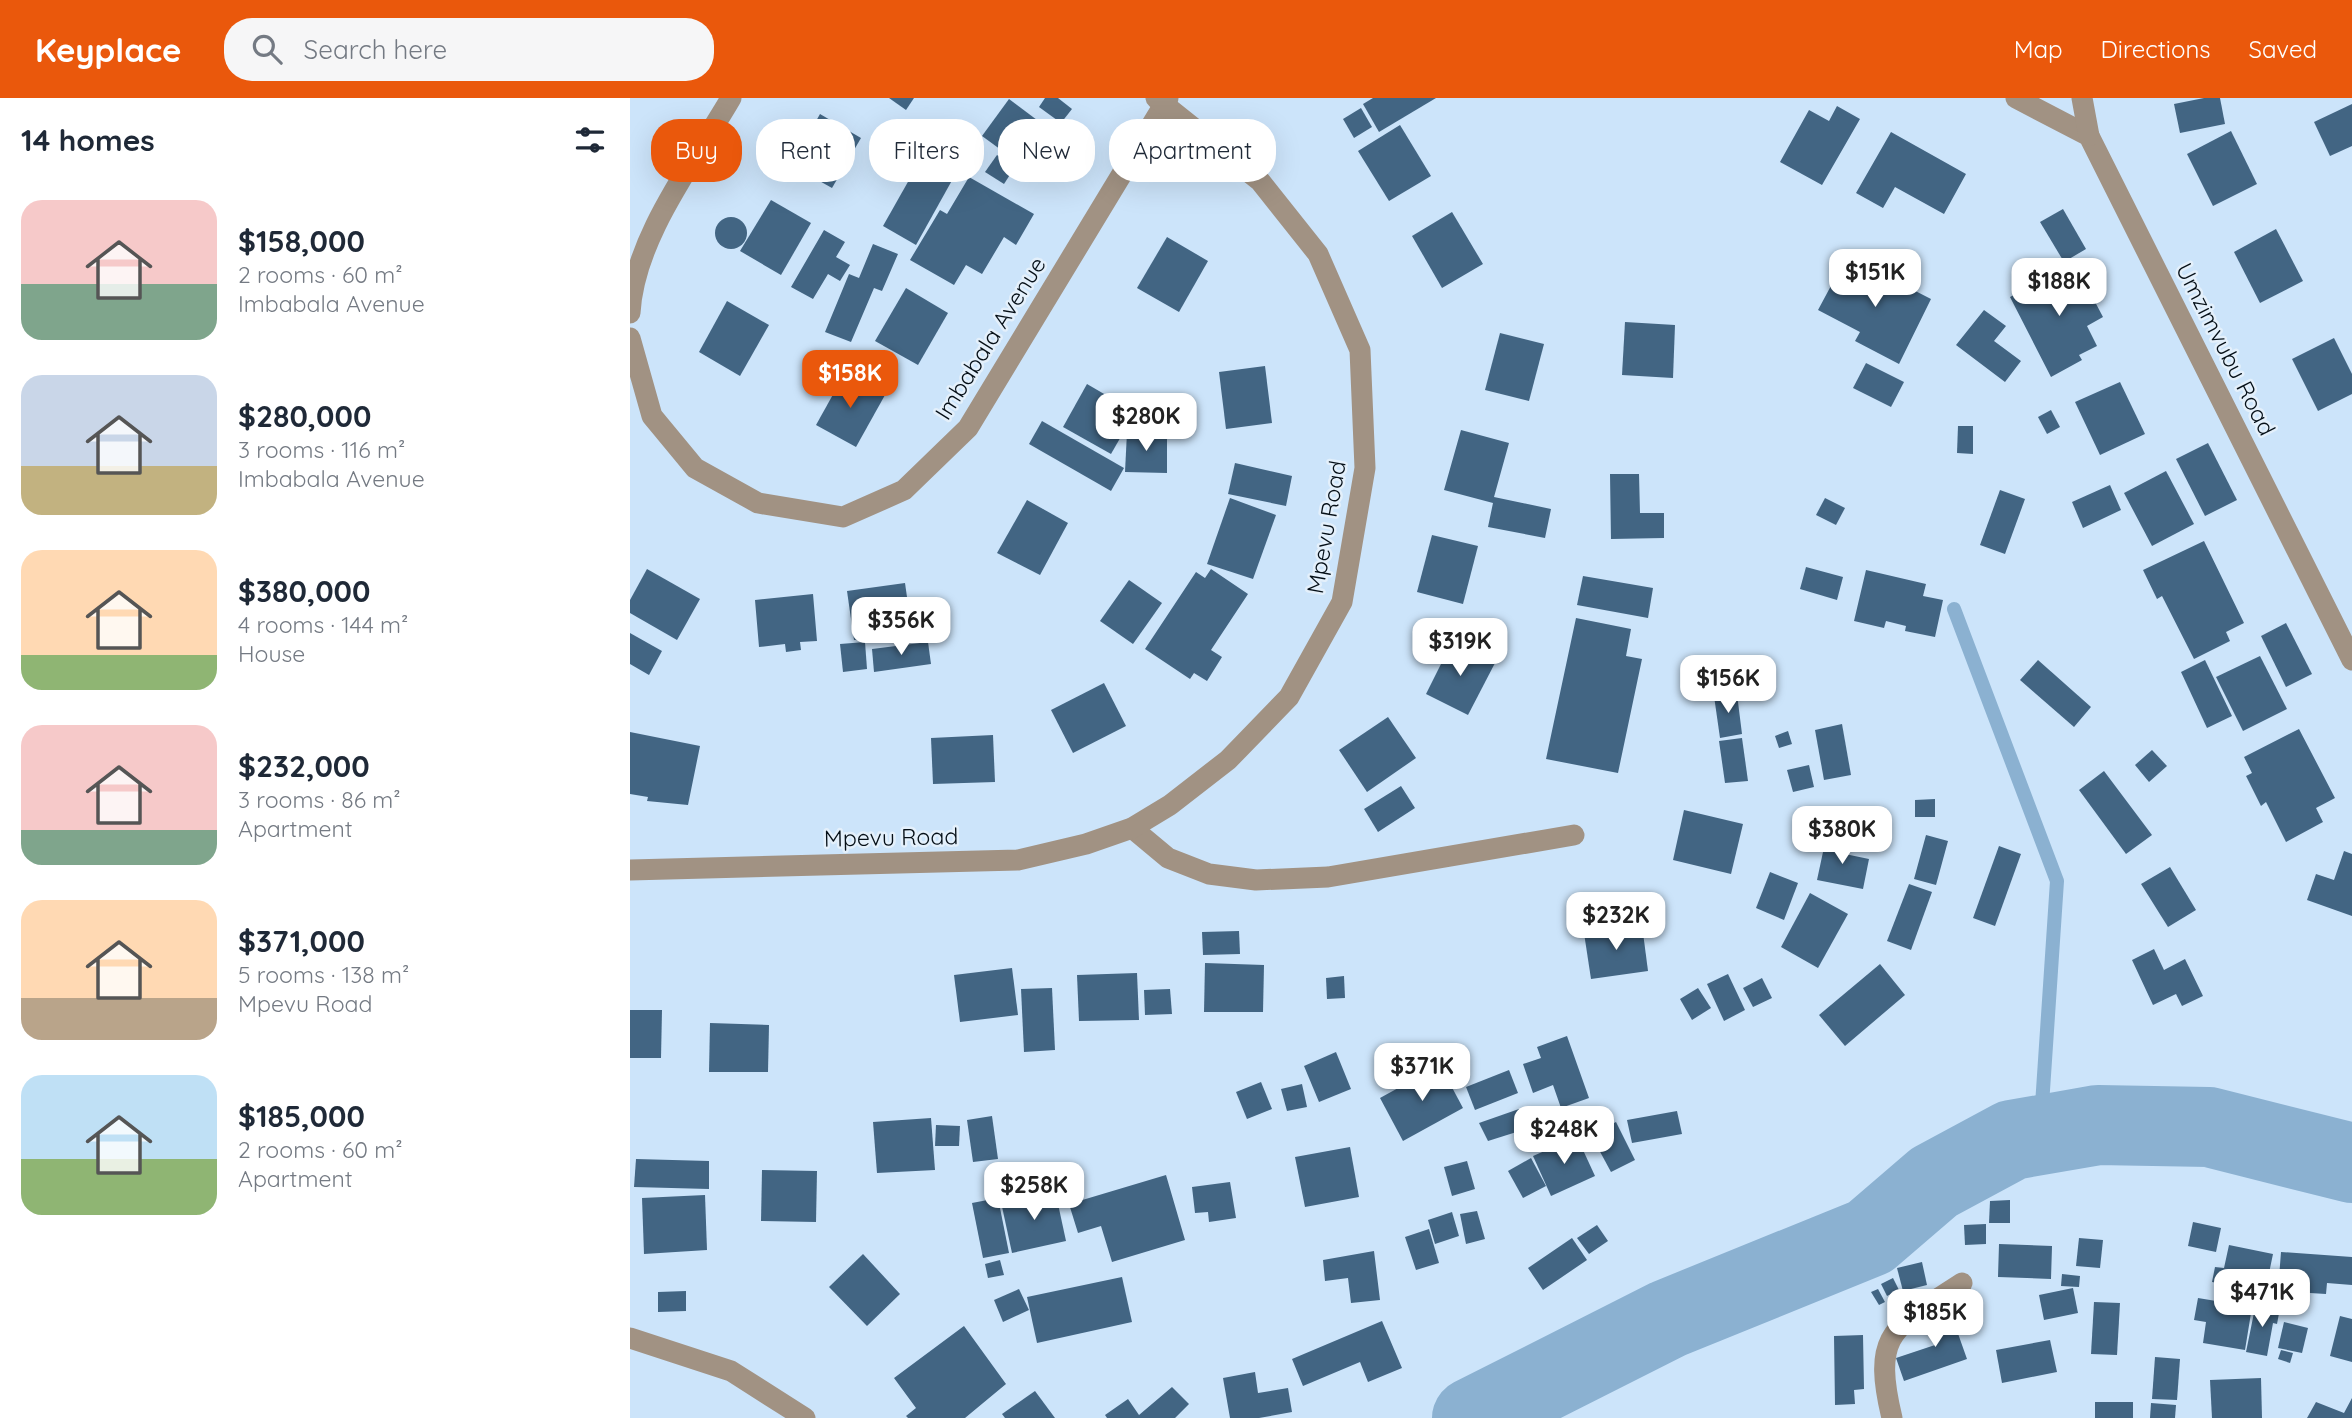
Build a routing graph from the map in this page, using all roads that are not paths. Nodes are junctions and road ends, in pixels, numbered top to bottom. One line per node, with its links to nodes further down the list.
1 (732, 98): 6 (street)
2 (2016, 98): 5 (street)
3 (2082, 98): 5 (street, Umzimvubu Road)
4 (1163, 100): 7 (street, Imbabala Avenue); 9 (street, Mpevu Road)
5 (2089, 136): 8 (street, Umzimvubu Road)
6 (630, 313)
7 (630, 338)
8 (2352, 660)
9 (1132, 828): 10 (street); 11 (street, Mpevu Road)
10 (1574, 835)
11 (630, 870)
12 (1962, 1283): 15 (street)
13 (630, 1338): 14 (street)
14 (805, 1418)
15 (1892, 1418)

